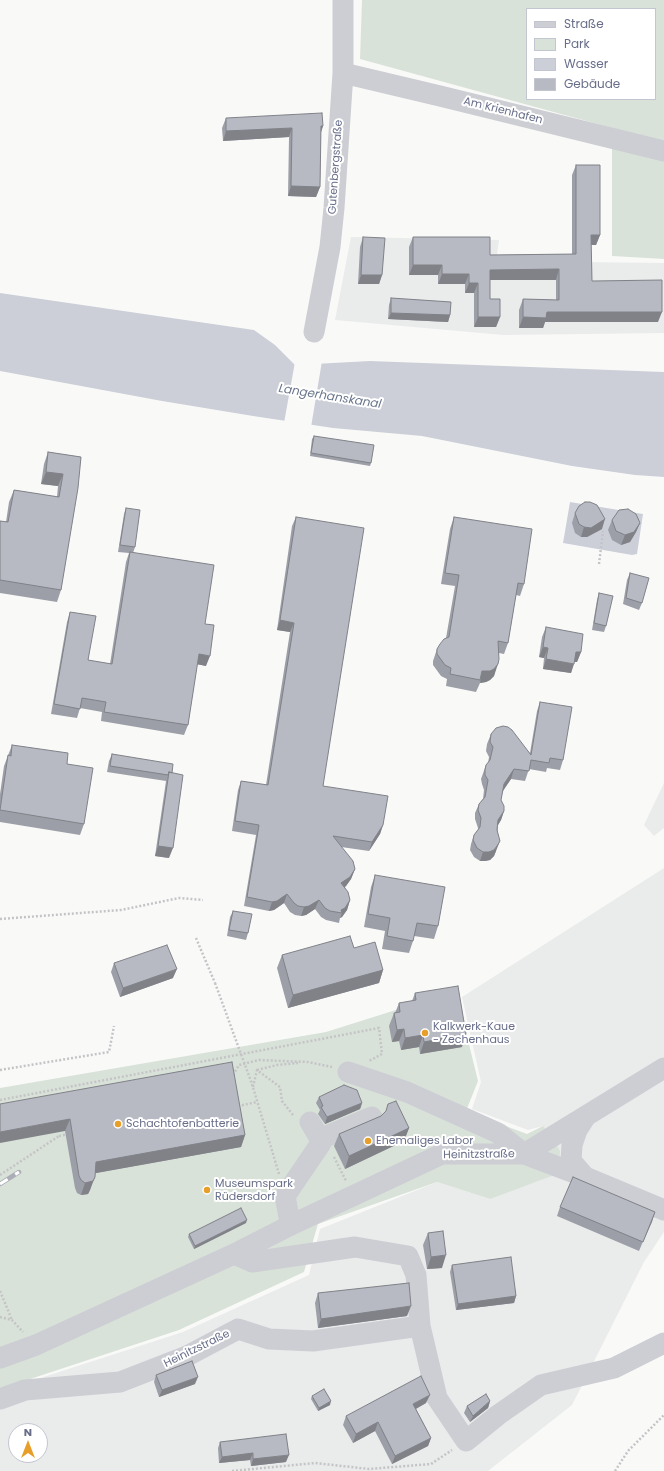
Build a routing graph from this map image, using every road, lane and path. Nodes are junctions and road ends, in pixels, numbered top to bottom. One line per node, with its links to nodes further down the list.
1 (343, 0): 2 (street, Gutenbergstraße)
2 (342, 73): 3 (street, Am Krienhafen); 4 (street, Gutenbergstraße)
3 (664, 151)
4 (314, 332)
5 (603, 531): 6 (path)
6 (599, 564)
7 (203, 900): 8 (path)
8 (0, 919)
9 (196, 938): 17 (path, bridge)
10 (114, 1026): 13 (path)
11 (308, 1062): 14 (path); 15 (path); 16 (path)
12 (664, 1068): 21 (street)
13 (0, 1070)
14 (257, 1070): 17 (path); 24 (path)
15 (348, 1072): 18 (path); 25 (street)
16 (231, 1078)
17 (252, 1086): 19 (path)
18 (0, 1100)
19 (257, 1102): 20 (path); 28 (path)
20 (232, 1105)
21 (586, 1116): 25 (street); 27 (street)
22 (372, 1117): 24 (street)
23 (75, 1133): 26 (path, bridge)
24 (317, 1135): 28 (street); 29 (path)
25 (524, 1154): 27 (street, Heinitzstraße); 29 (street, Heinitzstraße)
26 (0, 1174)
27 (585, 1176): 30 (street, Heinitzstraße)
28 (285, 1196): 31 (street)
29 (354, 1196): 31 (street, Heinitzstraße)
30 (664, 1210)
31 (293, 1224): 32 (street, Heinitzstraße)
32 (234, 1254): 36 (street); 38 (street, Heinitzstraße)
33 (0, 1290): 35 (path)
34 (0, 1317): 35 (path)
35 (12, 1320): 38 (path)
36 (420, 1326): 40 (street, Heinitzstraße); 42 (street)
37 (664, 1343): 42 (street)
38 (36, 1345): 39 (street, Heinitzstraße)
39 (0, 1358)
40 (0, 1399)
41 (664, 1415): 44 (path)
42 (466, 1441): 43 (path)
43 (232, 1471)
44 (615, 1471)

